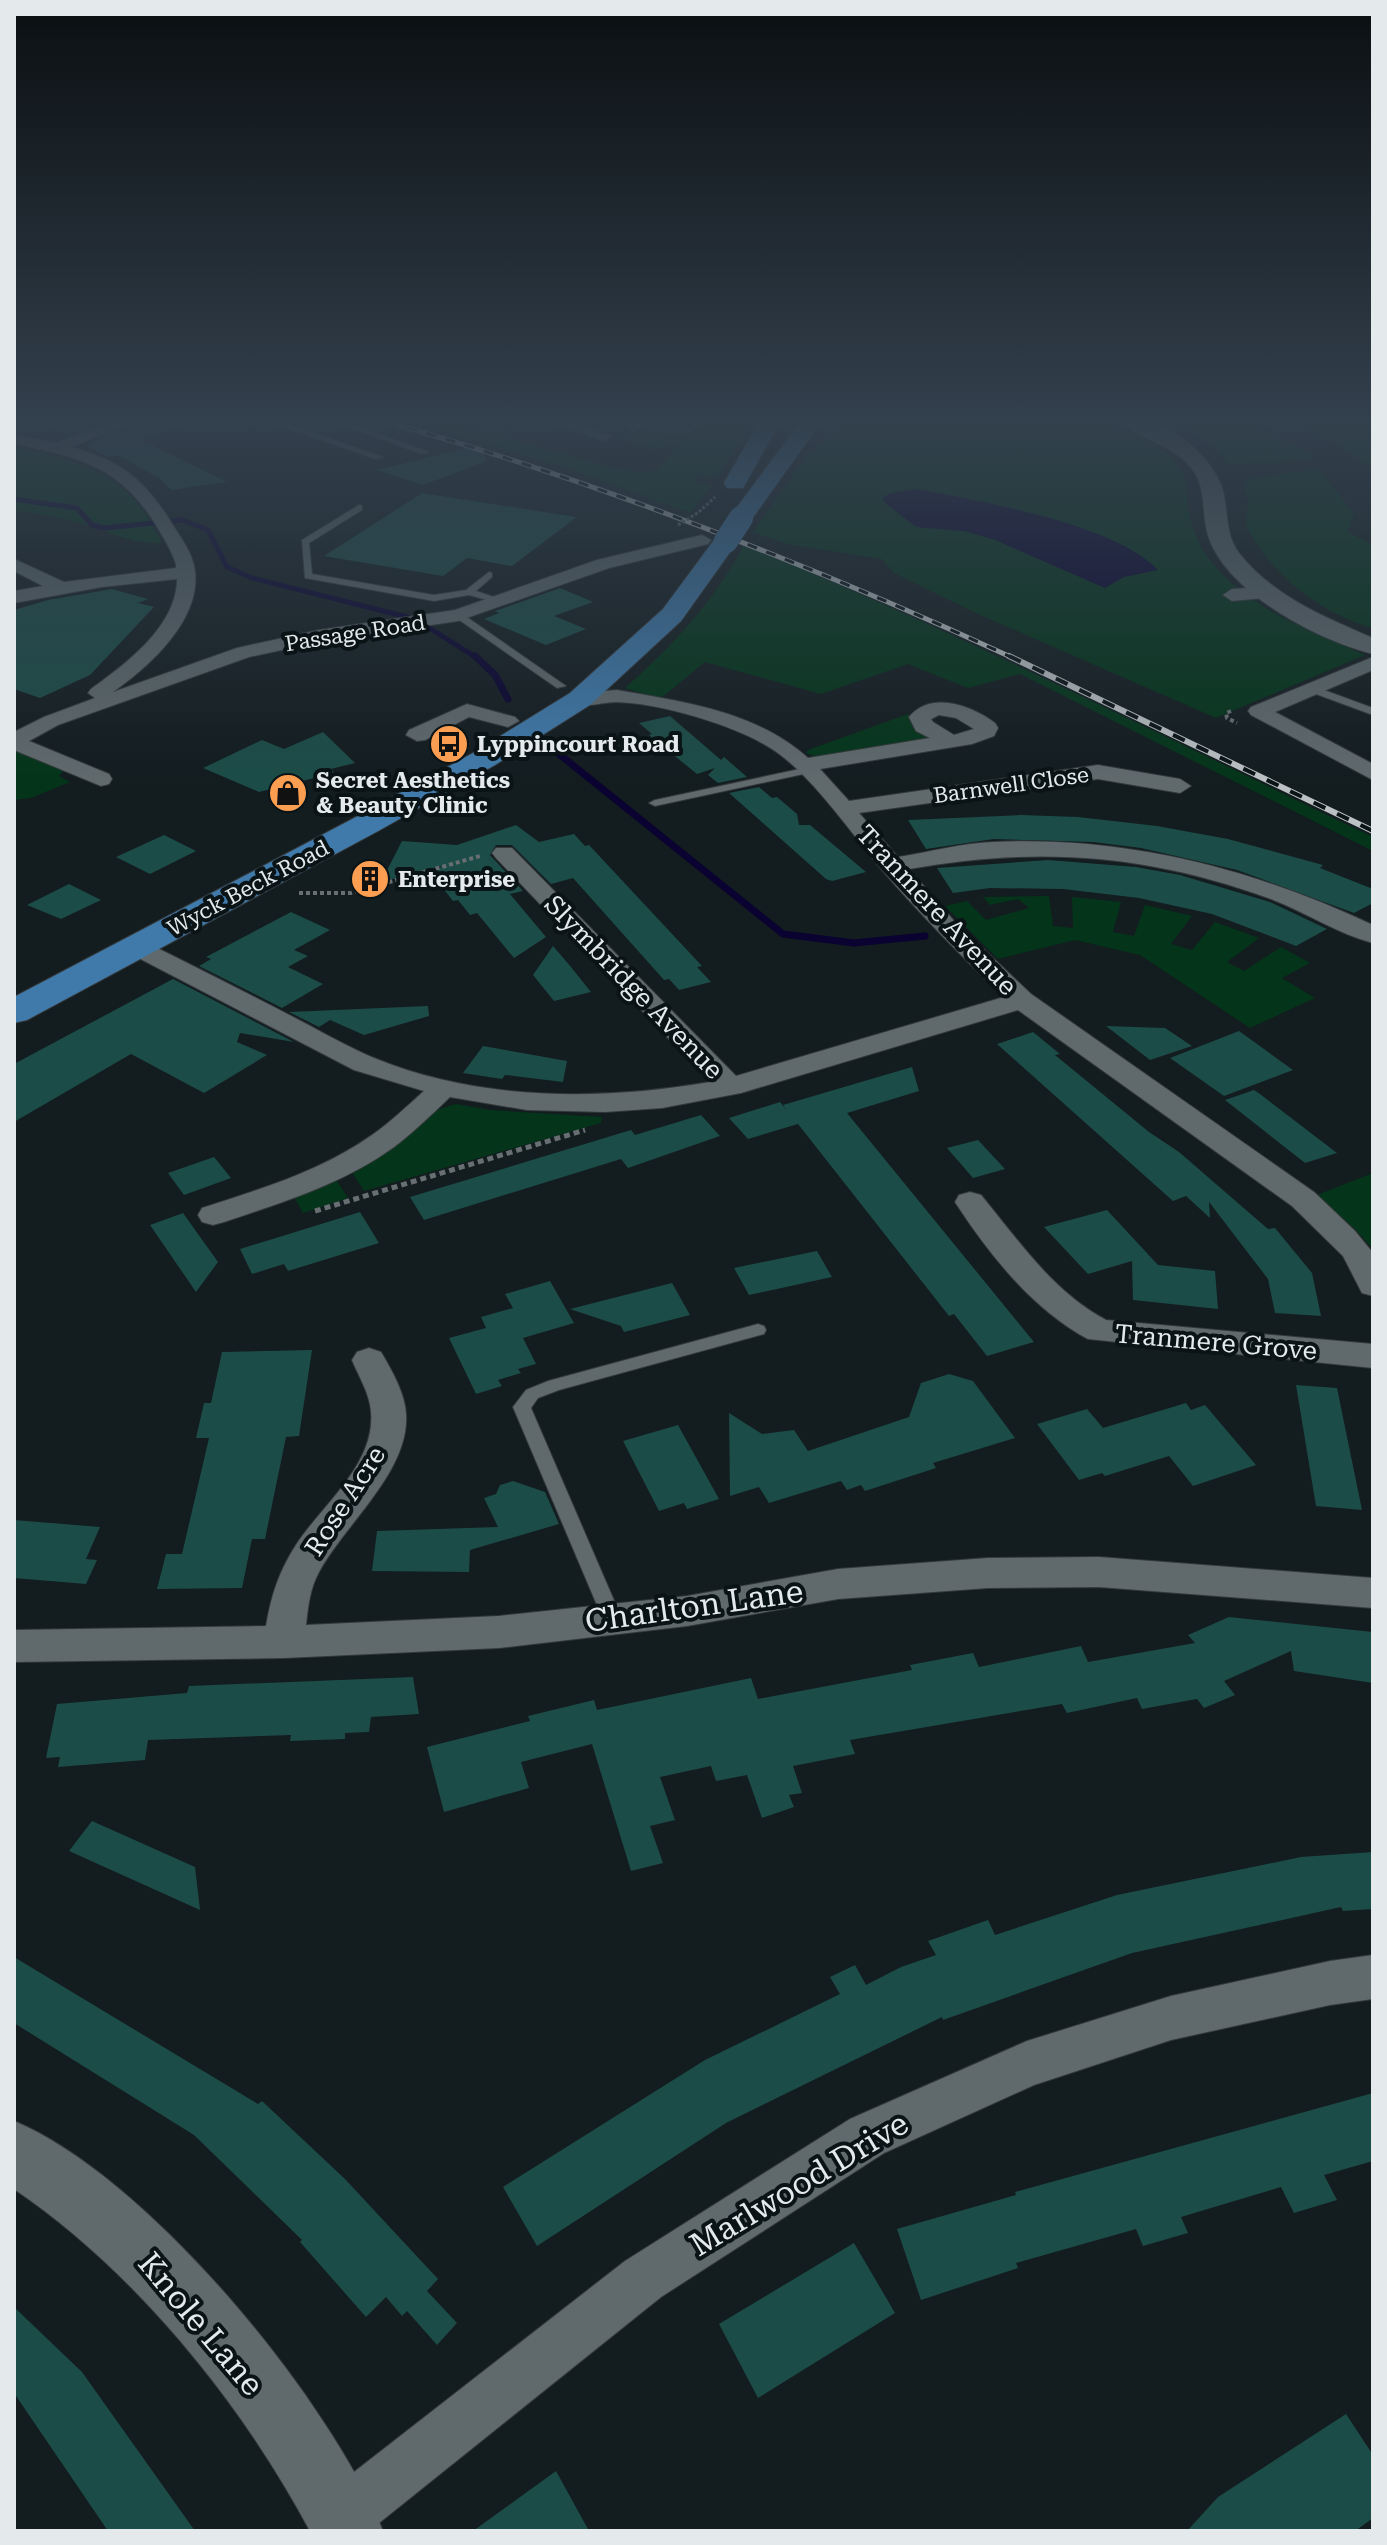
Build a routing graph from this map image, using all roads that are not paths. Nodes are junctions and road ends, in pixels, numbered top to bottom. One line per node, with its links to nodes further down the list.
1 (175, 541): 7 (street)
2 (307, 541): 10 (lane)
3 (668, 541): 14 (street, Passage Road)
4 (704, 541): 21 (main road, Wyck Beck Road)
5 (1220, 541): 11 (street)
6 (14, 564): 9 (street)
7 (187, 572): 9 (street); 17 (street)
8 (489, 575): 10 (lane)
9 (59, 587): 13 (street)
10 (469, 592): 14 (lane); 15 (lane)
11 (1267, 593): 12 (street); 16 (street)
12 (1232, 595)
13 (14, 597)
14 (501, 601): 15 (street, Passage Road)
15 (462, 614): 19 (street, Passage Road); 21 (lane)
16 (1373, 647)
17 (137, 662): 19 (street); 24 (street)
18 (1373, 663): 20 (street)
19 (198, 667): 24 (street, Passage Road)
20 (1309, 688): 22 (lane); 29 (street)
21 (570, 693): 25 (main road, Wyck Beck Road); 30 (street, Tranmere Avenue); 38 (main road, Wyck Beck Road)
22 (1373, 712)
23 (26, 713): 24 (street)
24 (51, 721): 27 (street, Passage Road)
25 (508, 721): 26 (street); 39 (main road, Wyck Beck Road)
26 (418, 735)
27 (14, 741): 31 (street)
28 (951, 742): 30 (street)
29 (1367, 765)
30 (807, 768): 33 (lane); 34 (street, Tranmere Avenue)
31 (83, 775)
32 (1180, 786): 34 (street, Barnwell Close)
33 (655, 803)
34 (842, 809): 36 (street, Tranmere Avenue)
35 (504, 853): 42 (street, Slymbridge Avenue)
36 (891, 865): 37 (street); 40 (street, Tranmere Avenue)
37 (1373, 935)
38 (136, 947): 41 (main road, Wyck Beck Road); 43 (street)
39 (14, 985)
40 (1022, 1000): 42 (street); 46 (street, Tranmere Avenue)
41 (14, 1012)
42 (731, 1087): 43 (street)
43 (444, 1088): 45 (street)
44 (970, 1202): 48 (street, Tranmere Grove)
45 (213, 1215)
46 (1372, 1276)
47 (758, 1330): 51 (lane)
48 (1373, 1356)
49 (369, 1360): 52 (street, Rose Acre)
50 (1373, 1593): 51 (street, Charlton Lane)
51 (612, 1619): 52 (street, Charlton Lane)
52 (284, 1642): 53 (street, Charlton Lane)
53 (14, 1646)
54 (1373, 1977): 56 (street, Marlwood Drive)
55 (14, 2152): 56 (street, Knole Lane)
56 (345, 2524)

